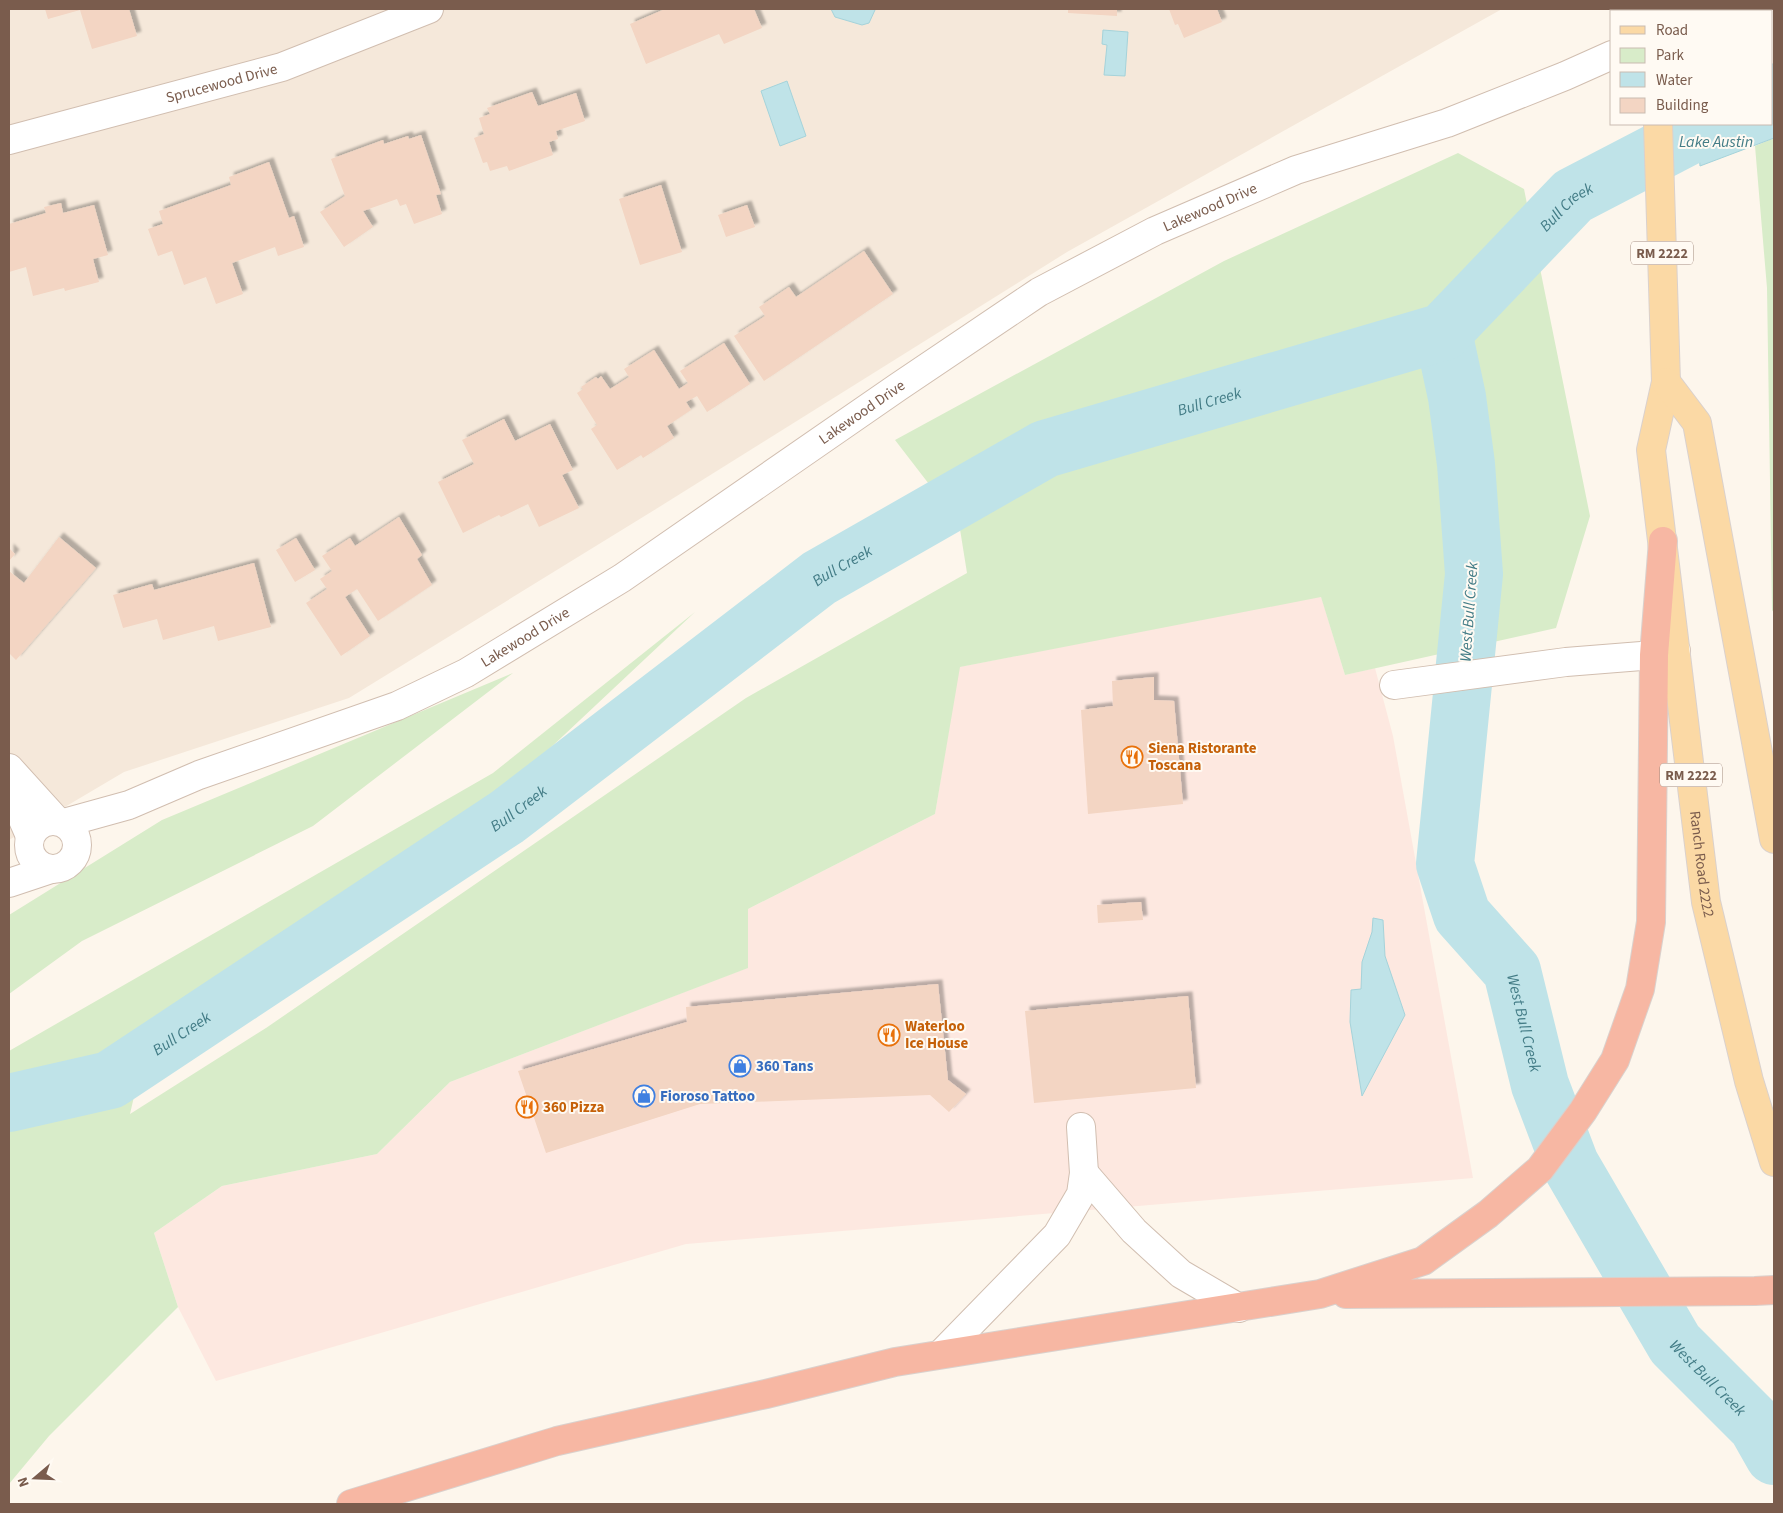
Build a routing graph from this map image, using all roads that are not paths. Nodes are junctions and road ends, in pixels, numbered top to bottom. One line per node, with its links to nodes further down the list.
1 (429, 9): 4 (street, Sprucewood Drive)
2 (1610, 56): 11 (street, Lakewood Drive)
3 (1658, 125): 5 (main road, RM 2222)
4 (11, 133)
5 (1666, 382): 6 (main road, RM 2222); 13 (main road)
6 (1662, 541): 7 (highway)
7 (1665, 653): 8 (street); 20 (main road, Ranch Road 2222 / RM 2222); 23 (highway)
8 (1394, 685)
9 (9, 768): 12 (street)
10 (9, 788): 14 (street)
11 (129, 805): 12 (street, Lakewood Drive); 15 (street, Lakewood Drive)
12 (60, 822): 14 (street); 15 (street)
13 (1774, 839)
14 (29, 840): 16 (street); 17 (street)
15 (76, 852): 17 (street)
16 (9, 862)
17 (51, 869): 18 (street)
18 (9, 883)
19 (1081, 1126): 21 (street)
20 (1774, 1162)
21 (1084, 1173): 24 (street); 25 (street)
22 (1765, 1291): 23 (highway)
23 (1320, 1294): 24 (highway)
24 (1239, 1308): 25 (highway)
25 (941, 1354): 26 (highway)
26 (351, 1504)

